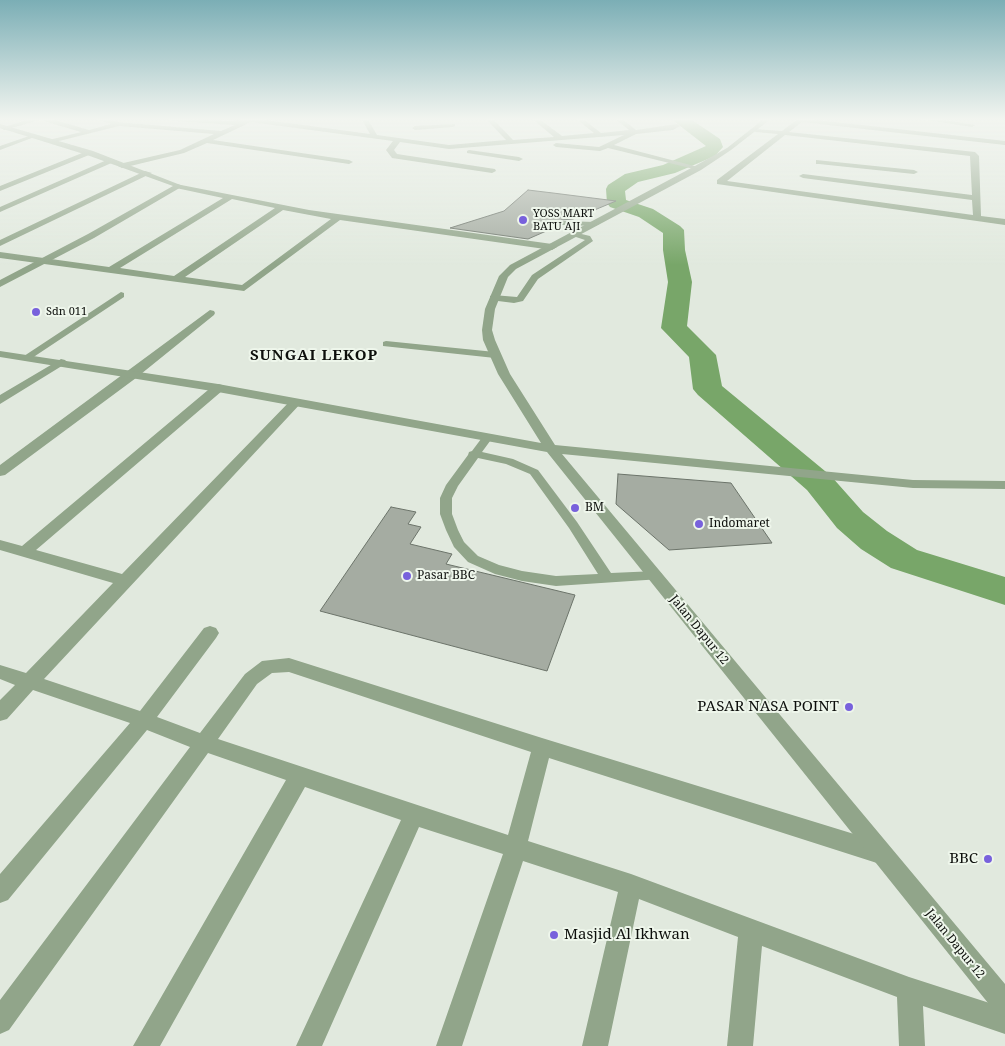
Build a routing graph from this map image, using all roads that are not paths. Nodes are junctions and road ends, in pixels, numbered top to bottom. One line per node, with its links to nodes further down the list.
1 (55, 167): 14 (street)
2 (99, 167): 20 (street)
3 (125, 167): 11 (street)
4 (465, 167): 10 (street)
5 (695, 167): 27 (street, Jalan Dapur 12)
6 (740, 167): 16 (street)
7 (813, 167): 12 (street)
8 (915, 167): 15 (street)
9 (974, 167): 19 (street)
10 (492, 171)
11 (148, 173): 13 (street); 29 (street)
12 (803, 176): 15 (street); 16 (street)
13 (179, 186): 18 (street); 32 (street)
14 (1, 188)
15 (910, 190): 19 (street)
16 (786, 192): 24 (street)
17 (0, 196): 20 (street)
18 (230, 197): 21 (street); 33 (street)
19 (975, 198): 24 (street)
20 (23, 200): 22 (street)
21 (281, 208): 23 (street); 34 (street)
22 (0, 210)
23 (338, 217): 30 (street); 34 (street)
24 (977, 218): 25 (street)
25 (1005, 222)
26 (566, 223): 27 (lane)
27 (595, 224): 28 (street, Jalan Dapur 12)
28 (576, 234): 30 (street, Jalan Dapur 12); 37 (lane)
29 (0, 243)
30 (552, 247): 37 (street, Jalan Dapur 12)
31 (0, 255): 32 (street)
32 (44, 261): 33 (street); 35 (street)
33 (111, 270): 34 (street)
34 (176, 279)
35 (0, 284)
36 (121, 295): 42 (lane)
37 (491, 308): 41 (street, Jalan Dapur 12)
38 (210, 313): 44 (street)
39 (386, 344): 41 (lane)
40 (0, 354): 42 (street)
41 (495, 355): 49 (street, Jalan Dapur 12)
42 (26, 358): 43 (street)
43 (61, 362): 44 (street); 46 (street)
44 (132, 375): 45 (street); 51 (street)
45 (218, 388): 47 (street); 54 (street)
46 (0, 400)
47 (296, 402): 48 (street); 57 (street)
48 (488, 437): 49 (street); 50 (lane)
49 (551, 449): 52 (street); 55 (street, Jalan Dapur 12)
50 (474, 454): 56 (lane); 56 (lane)
51 (0, 472)
52 (1005, 485)
53 (0, 545): 54 (street)
54 (23, 553): 57 (street)
55 (656, 576): 56 (lane); 68 (street, Jalan Dapur 12)
56 (607, 578)
57 (125, 581): 60 (street)
58 (210, 633): 62 (street)
59 (0, 672): 60 (street)
60 (29, 683): 61 (street); 62 (street)
61 (0, 714)
62 (144, 720): 63 (street); 70 (street)
63 (203, 742): 64 (street); 65 (street); 74 (street)
64 (542, 747): 67 (street); 68 (street)
65 (300, 776): 66 (street); 76 (street)
66 (414, 816): 67 (street); 77 (street)
67 (516, 847): 69 (street); 78 (street)
68 (880, 853): 73 (street, Jalan Dapur 12)
69 (631, 885): 71 (street); 79 (street)
70 (0, 892)
71 (751, 930): 72 (street); 80 (street)
72 (909, 989): 75 (street); 81 (street)
73 (1005, 1004)
74 (0, 1020)
75 (1005, 1021)
76 (146, 1046)
77 (309, 1046)
78 (449, 1046)
79 (595, 1046)
80 (740, 1046)
81 (912, 1046)

